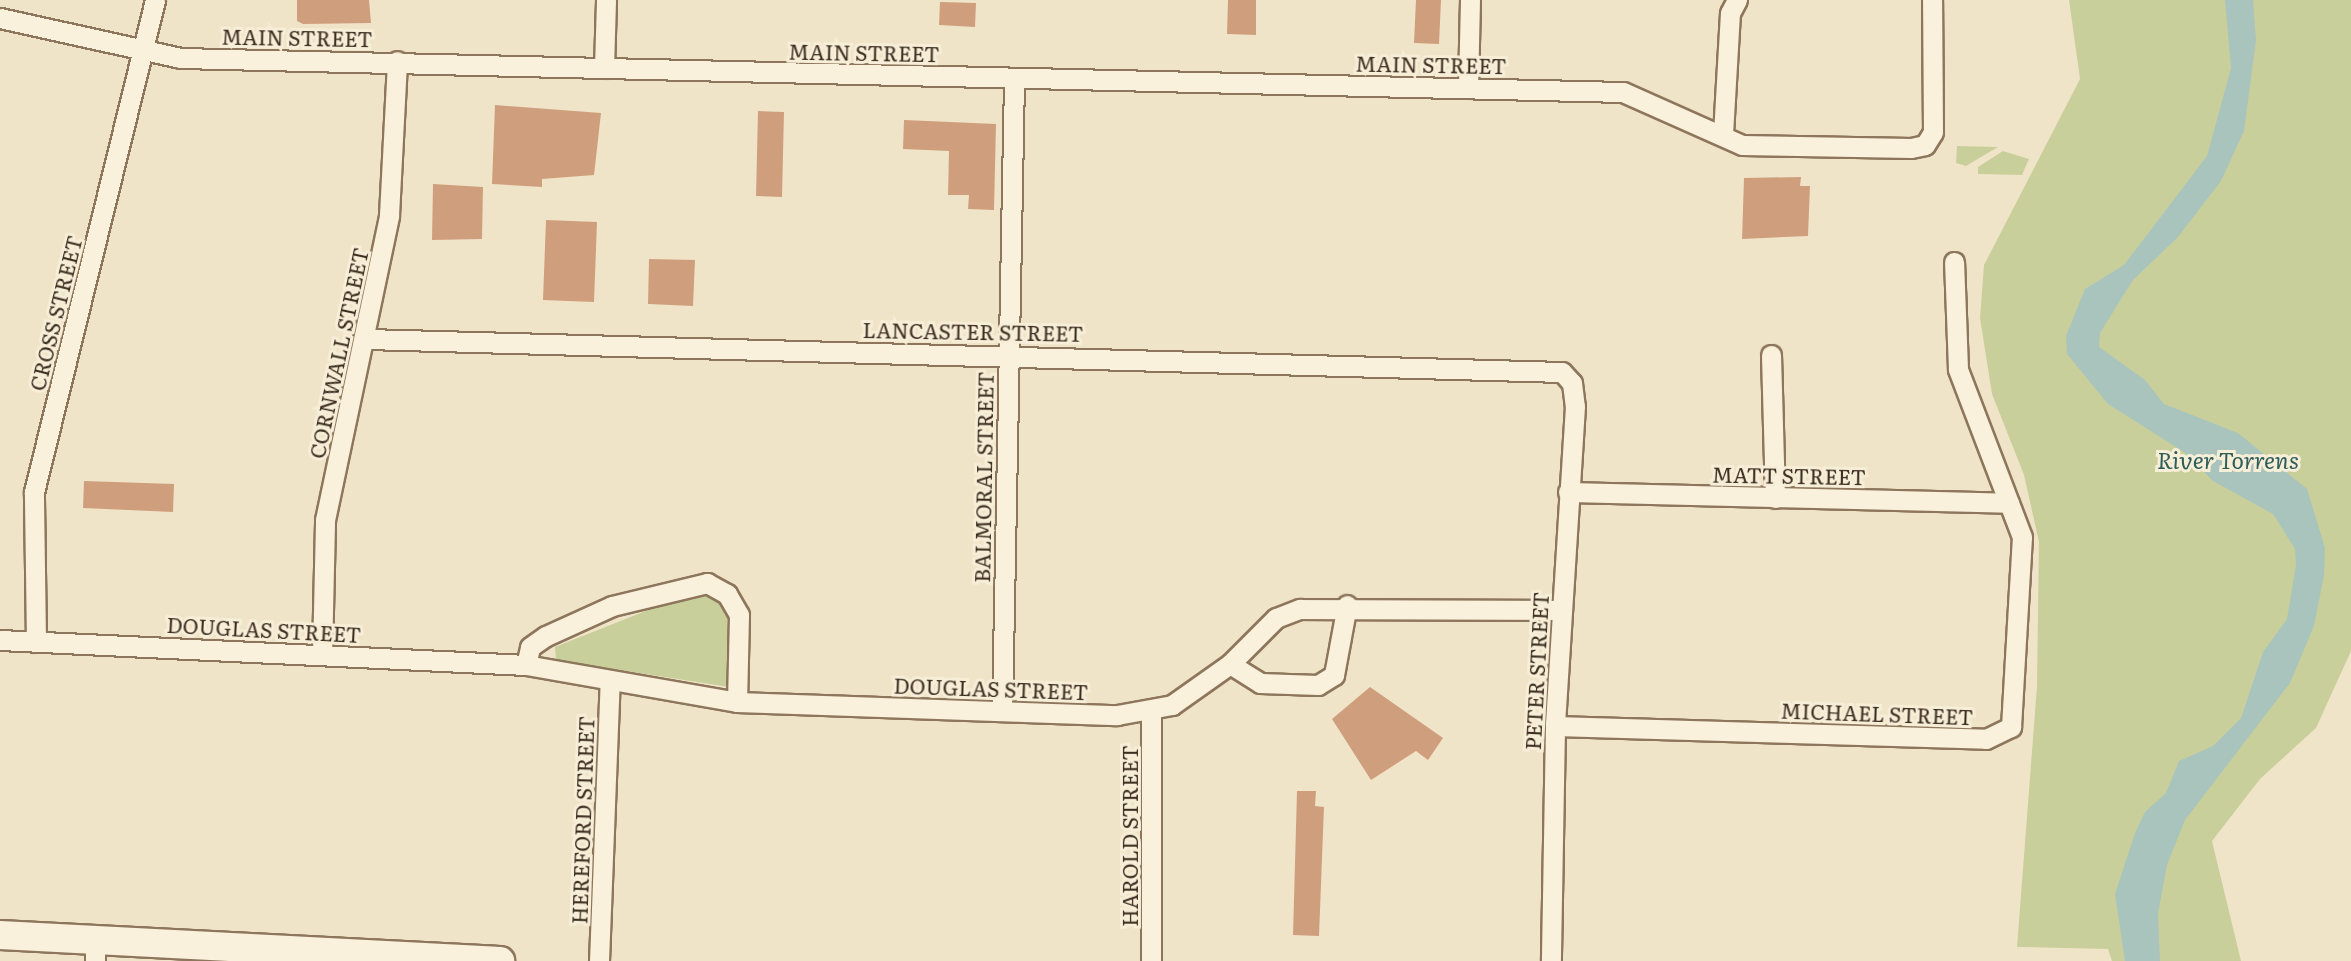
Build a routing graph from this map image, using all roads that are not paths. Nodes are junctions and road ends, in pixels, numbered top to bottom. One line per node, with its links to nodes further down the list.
1 (155, 0): 7 (street, CROSS STREET)
2 (607, 0): 9 (street)
3 (1470, 0): 11 (street)
4 (1737, 0): 12 (street)
5 (1932, 0): 12 (street, MAIN STREET)
6 (0, 18): 7 (street, MAIN STREET)
7 (143, 53): 8 (street, MAIN STREET); 24 (street, CROSS STREET)
8 (397, 61): 9 (street, MAIN STREET); 14 (street, CORNWALL STREET)
9 (604, 68): 10 (street, MAIN STREET)
10 (1014, 78): 11 (street, MAIN STREET); 15 (street, BALMORAL STREET)
11 (1468, 88): 12 (street, MAIN STREET)
12 (1723, 134)
13 (1954, 262): 20 (street, MICHAEL STREET)
14 (366, 339): 15 (street, LANCASTER STREET); 25 (street, CORNWALL STREET)
15 (1007, 354): 17 (street, LANCASTER STREET); 30 (street, BALMORAL STREET)
16 (1771, 355): 19 (street)
17 (1573, 383): 18 (street, PETER STREET)
18 (1568, 492): 19 (street, MATT STREET); 22 (street, PETER STREET)
19 (1775, 498): 20 (street, MATT STREET)
20 (2009, 503): 32 (street, MICHAEL STREET)
21 (1347, 605): 22 (street, DOUGLAS STREET); 26 (street, DOUGLAS STREET); 26 (street)
22 (1561, 610): 32 (street, PETER STREET)
23 (0, 640): 24 (street, DOUGLAS STREET)
24 (36, 642): 25 (street, DOUGLAS STREET)
25 (322, 654): 27 (street, DOUGLAS STREET)
26 (1230, 664): 31 (street, DOUGLAS STREET)
27 (526, 665): 28 (street, DOUGLAS STREET); 29 (street)
28 (610, 680): 29 (street, DOUGLAS STREET); 37 (street, HEREFORD STREET)
29 (737, 702): 30 (street, DOUGLAS STREET)
30 (1002, 710): 31 (street, DOUGLAS STREET)
31 (1151, 712): 38 (street, HAROLD STREET)
32 (1555, 726): 39 (street, PETER STREET)
33 (0, 935): 34 (main road)
34 (95, 953): 35 (main road)
35 (366, 959): 36 (main road)
36 (500, 961)
37 (599, 961)
38 (1151, 961)
39 (1551, 961)

